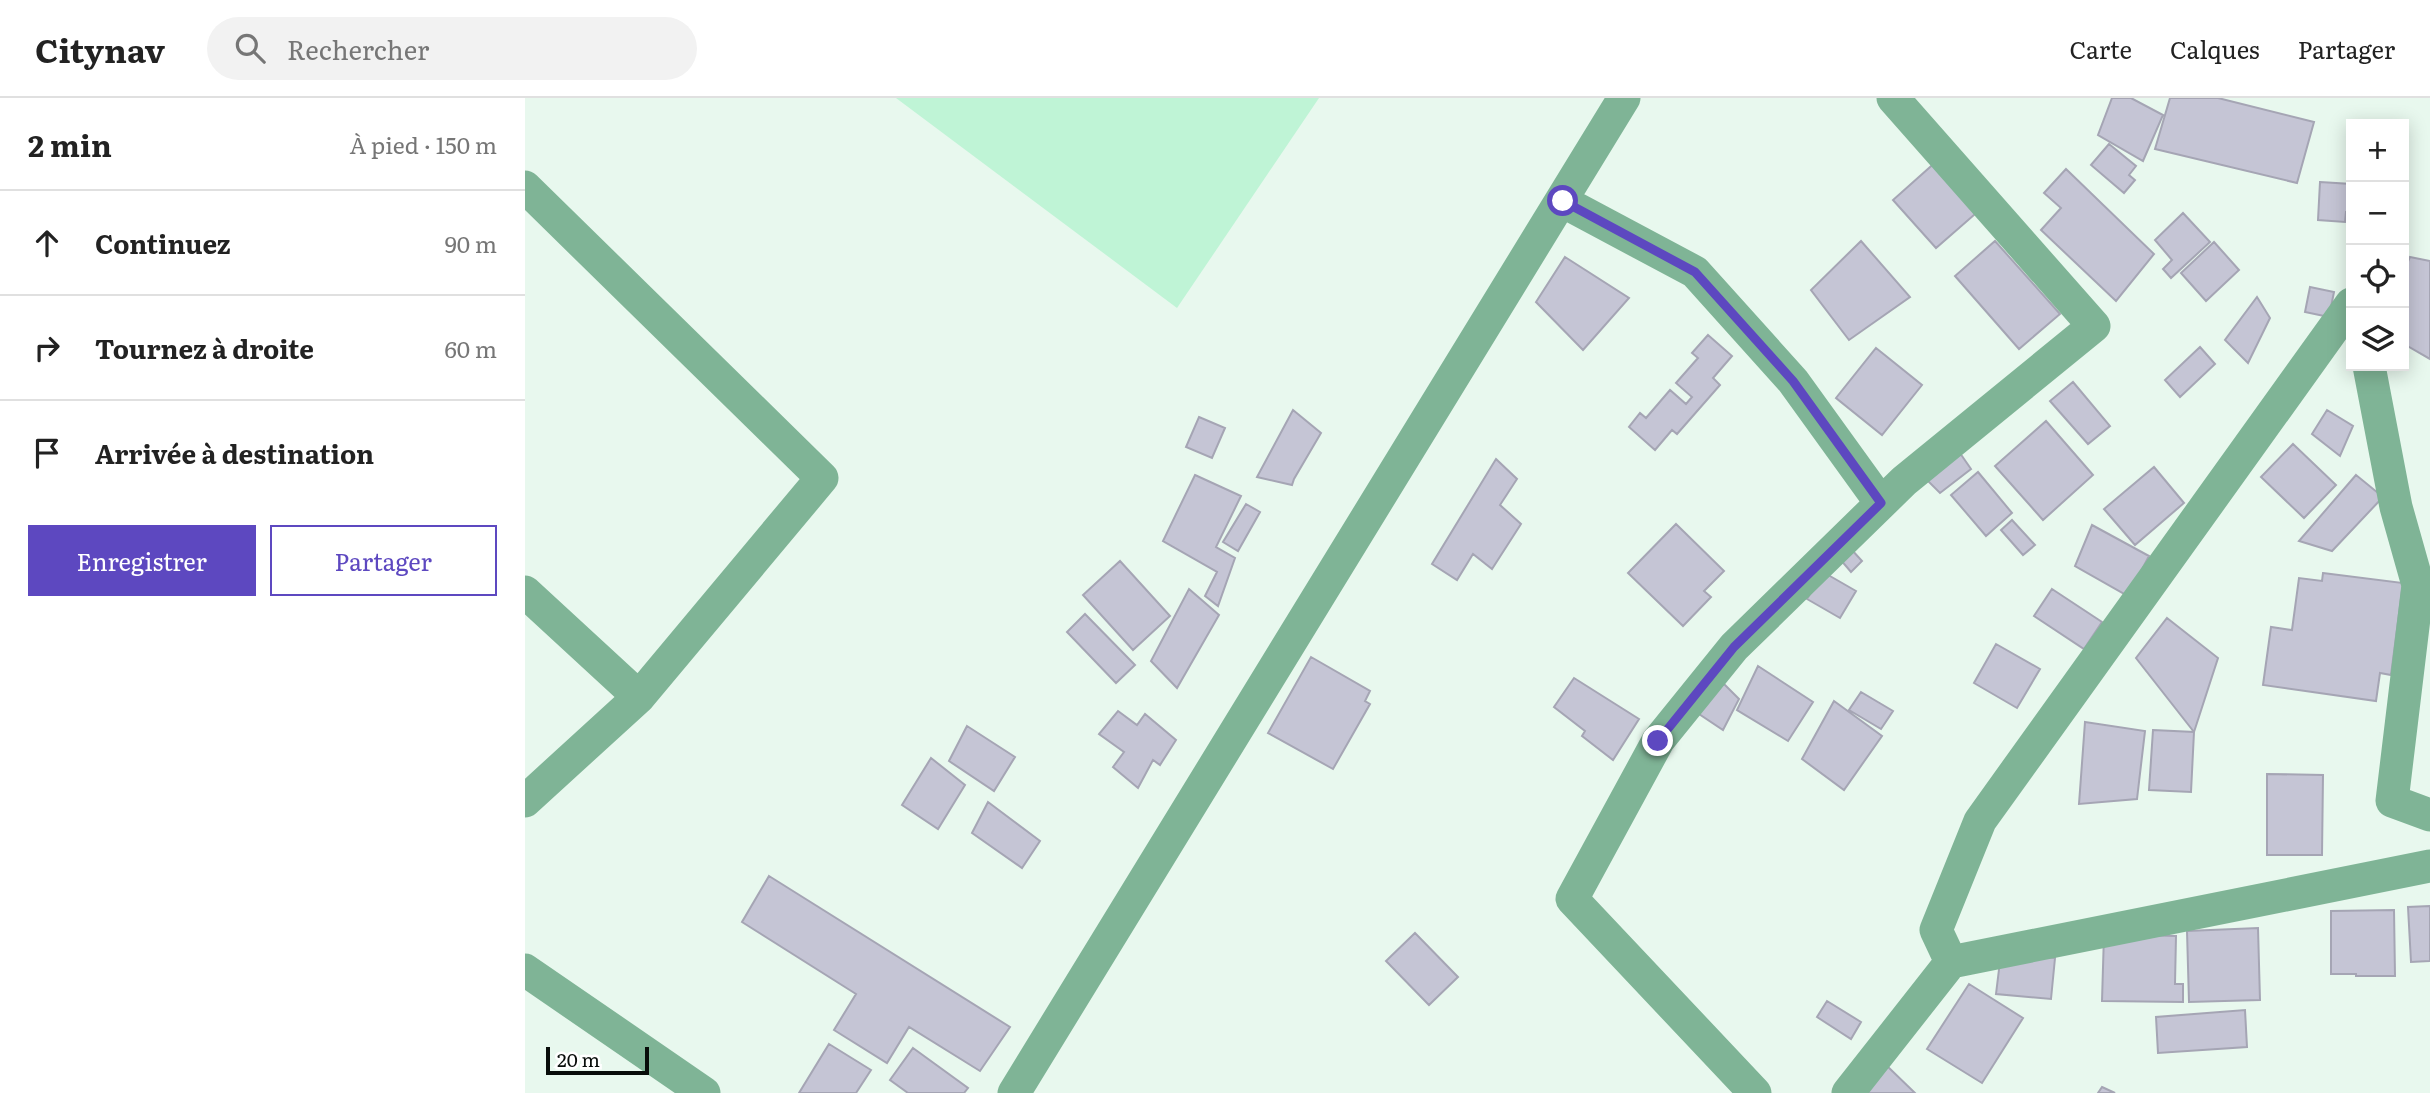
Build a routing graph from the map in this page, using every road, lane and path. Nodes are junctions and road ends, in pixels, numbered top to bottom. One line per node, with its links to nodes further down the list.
1 (1624, 98): 4 (street)
2 (1893, 98): 7 (street)
3 (525, 187): 10 (street)
4 (1563, 201): 7 (street); 17 (street)
5 (2348, 308): 14 (street)
6 (2370, 371): 9 (street)
7 (1881, 503): 18 (street)
8 (525, 593): 10 (street)
9 (2424, 594): 12 (street)
10 (639, 698): 11 (street)
11 (525, 801)
12 (2430, 815)
13 (2430, 866): 14 (street)
14 (1951, 962): 19 (street)
15 (525, 970): 16 (street)
16 (704, 1093)
17 (1014, 1093)
18 (1755, 1093)
19 (1848, 1093)

